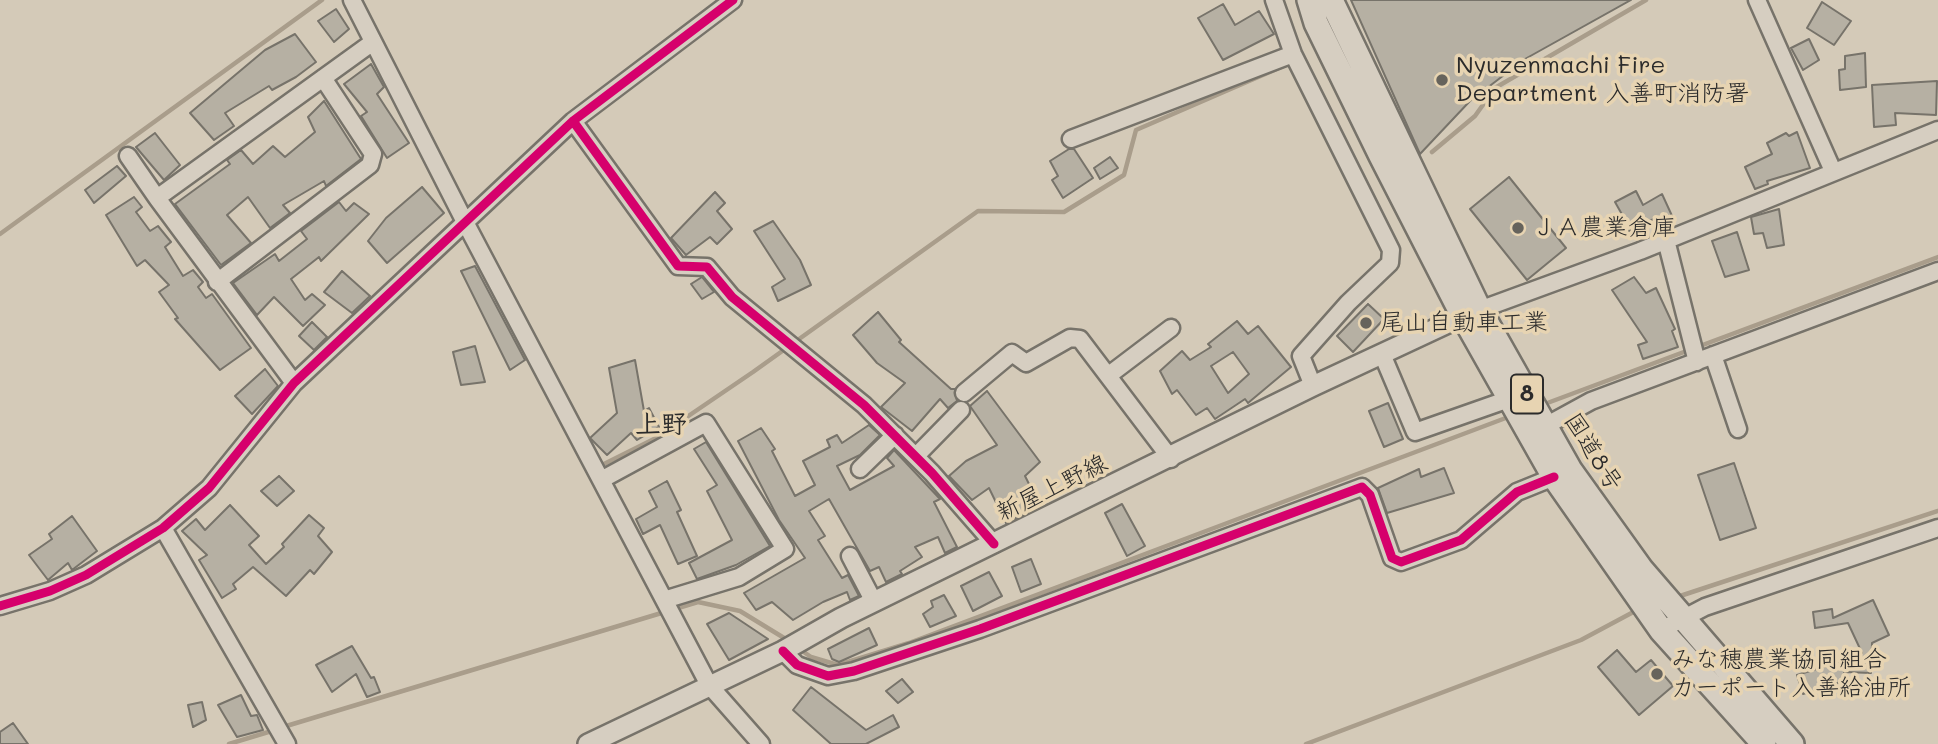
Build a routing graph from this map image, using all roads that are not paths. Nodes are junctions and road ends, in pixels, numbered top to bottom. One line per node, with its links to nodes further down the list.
1 (352, 0): 7 (street)
2 (733, 0): 10 (street)
3 (1273, 0): 8 (street)
4 (1308, 0): 20 (highway, 国道8号 / 8)
5 (1331, 0): 20 (highway, 国道8号 / 8)
6 (1757, 0): 14 (street)
7 (373, 42): 9 (street); 16 (street)
8 (1293, 54): 12 (street); 27 (street)
9 (323, 78): 15 (street); 19 (street)
10 (573, 121): 16 (street); 33 (street)
11 (1938, 130): 14 (street)
12 (1071, 139)
13 (128, 156): 15 (street)
14 (1833, 171): 17 (street)
15 (157, 198): 19 (street)
16 (465, 222): 26 (street); 38 (street)
17 (1666, 240): 20 (street); 24 (street)
18 (1938, 271): 23 (street)
19 (217, 282): 26 (street)
20 (1471, 313): 22 (main road, 新屋上野線); 29 (highway, 国道8号 / 8); 32 (highway, 国道8号 / 8)
21 (1171, 328): 25 (street)
22 (1382, 354): 27 (main road, 新屋上野線); 29 (street)
23 (1713, 355): 24 (street); 31 (street)
24 (1697, 362): 32 (street)
25 (1109, 375): 28 (street); 35 (street)
26 (294, 383): 39 (street)
27 (1313, 386): 35 (main road, 新屋上野線)
28 (964, 393)
29 (1509, 399): 32 (highway, 国道8号 / 8)
30 (961, 410): 34 (street)
31 (1738, 429)
32 (1537, 430): 37 (highway, 国道8号 / 8); 46 (highway, 国道8号 / 8)
33 (895, 435): 34 (street); 36 (street)
34 (916, 456): 41 (street)
35 (1171, 459): 41 (main road, 新屋上野線)
36 (860, 469)
37 (1554, 477): 47 (highway, 国道8号 / 8); 48 (street)
38 (601, 480): 43 (street); 43 (street)
39 (163, 528): 45 (street); 50 (street)
40 (1938, 528): 46 (street)
41 (994, 544): 44 (main road, 新屋上野線)
42 (850, 556): 44 (street)
43 (664, 600): 49 (street)
44 (874, 602): 48 (main road, 新屋上野線)
45 (0, 606)
46 (1682, 619): 47 (street); 54 (highway, 国道8号 / 8)
47 (1661, 630): 53 (highway, 国道8号 / 8)
48 (783, 651): 49 (main road, 新屋上野線)
49 (709, 685): 51 (main road, 新屋上野線); 52 (street)
50 (287, 744)
51 (588, 744)
52 (761, 744)
53 (1765, 744)
54 (1792, 744)

